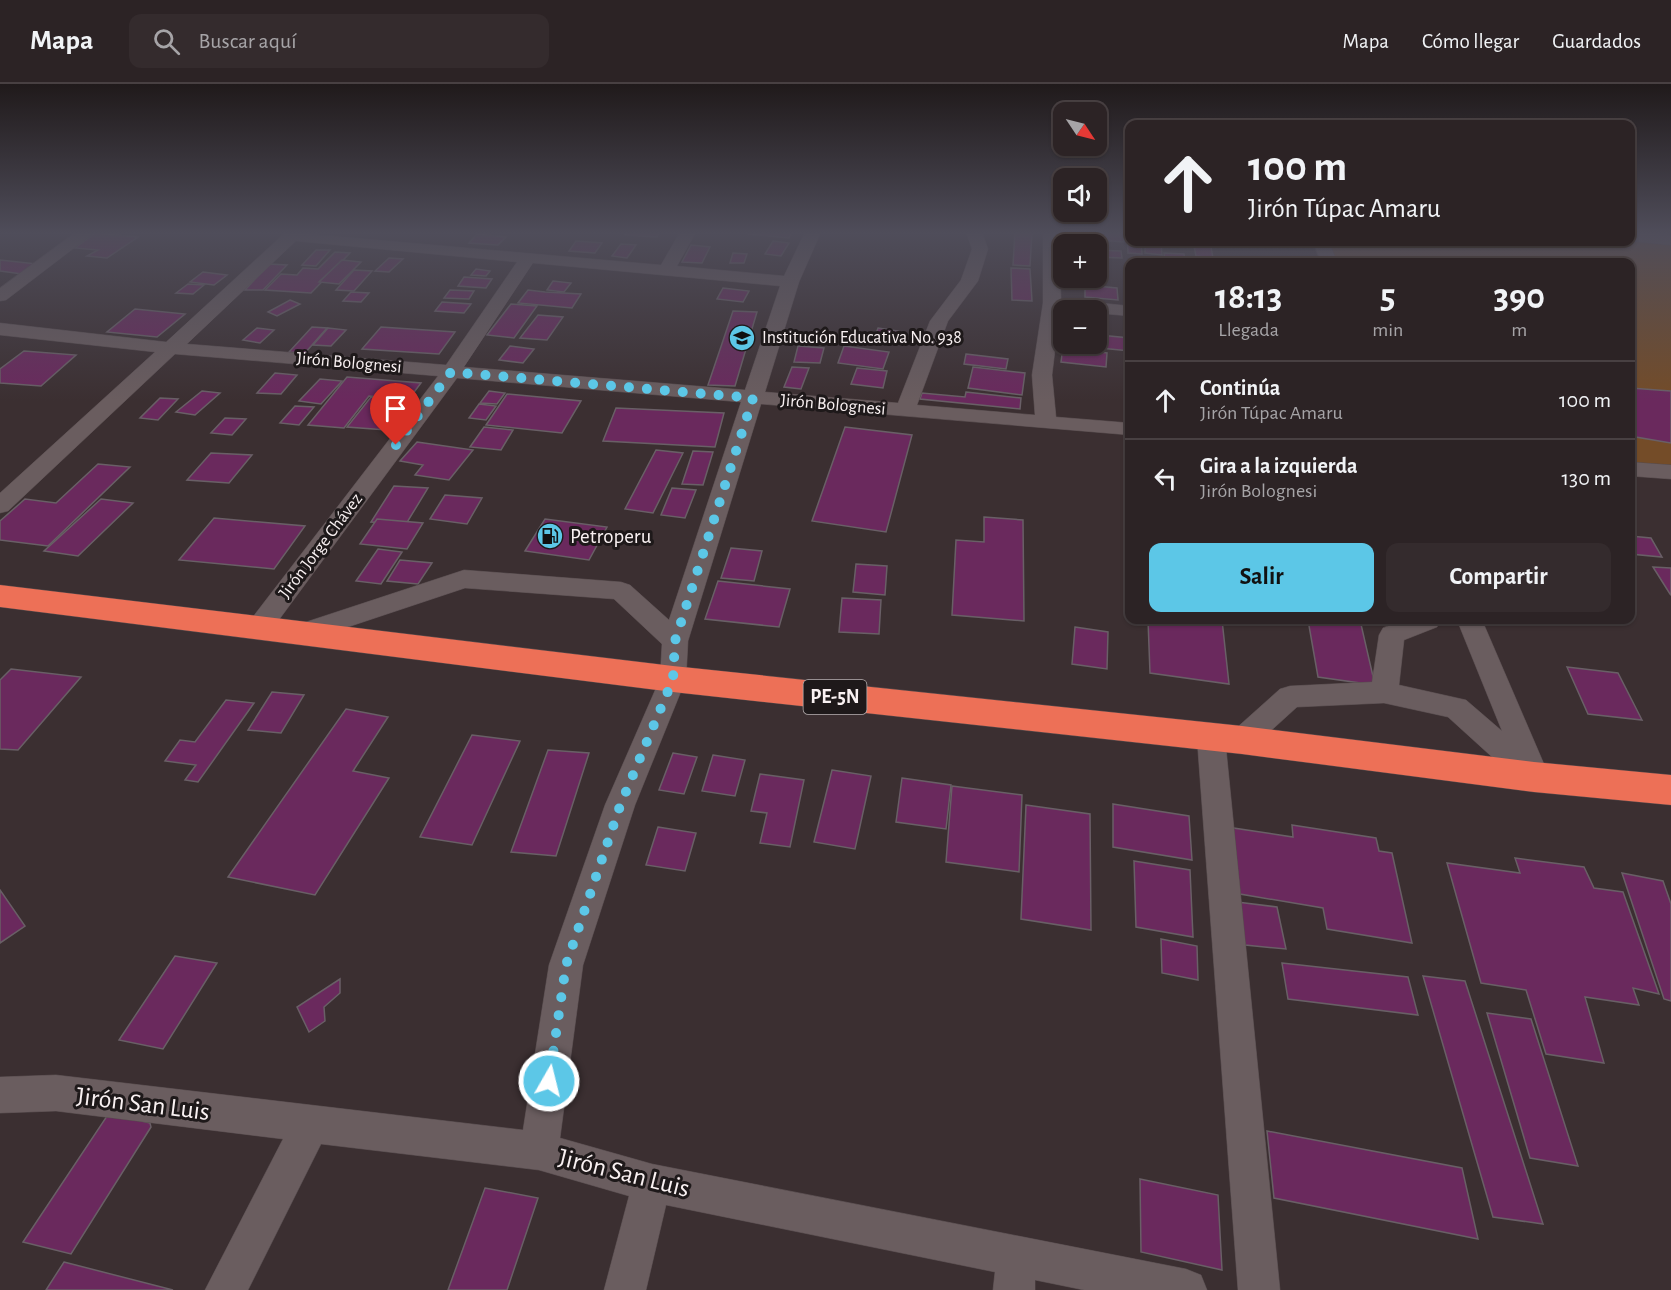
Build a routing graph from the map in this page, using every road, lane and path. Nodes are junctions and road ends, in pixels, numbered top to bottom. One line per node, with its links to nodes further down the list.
1 (236, 288): 9 (street)
2 (508, 288): 10 (street, Jirón Jorge Chávez)
3 (788, 288): 11 (street)
4 (964, 288): 12 (street)
5 (1052, 288): 6 (street)
6 (1052, 303): 7 (street); 13 (street)
7 (1125, 310)
8 (0, 329): 9 (street, Jirón Bolognesi)
9 (172, 348): 10 (street, Jirón Bolognesi); 17 (street)
10 (451, 372): 11 (street, Jirón Bolognesi); 21 (street, Jirón Jorge Chávez)
11 (753, 398): 12 (street, Jirón Bolognesi); 23 (street)
12 (905, 411): 13 (street, Jirón Bolognesi)
13 (1046, 422): 14 (street, Jirón Bolognesi)
14 (1125, 429)
15 (1635, 469): 16 (street)
16 (1671, 472)
17 (0, 506)
18 (0, 596): 21 (highway, PE-5N)
19 (1418, 624): 25 (street)
20 (1472, 624): 27 (street)
21 (258, 629): 22 (highway, PE-5N)
22 (306, 632): 23 (street); 24 (highway, PE-5N)
23 (675, 641): 24 (street)
24 (673, 679): 26 (highway, PE-5N); 31 (street)
25 (1384, 692): 26 (street); 27 (street)
26 (1227, 739): 27 (highway, PE-5N); 37 (street)
27 (1534, 777): 28 (highway, PE-5N)
28 (1671, 790)
29 (0, 1095): 30 (street, Jirón San Luis)
30 (311, 1124): 31 (street, Jirón San Luis); 34 (street)
31 (539, 1151): 32 (street, Jirón San Luis)
32 (652, 1183): 33 (street, Jirón San Luis); 35 (street)
33 (1015, 1273): 36 (street, Jirón San Luis)
34 (226, 1290)
35 (625, 1290)
36 (1186, 1290)
37 (1259, 1290)

